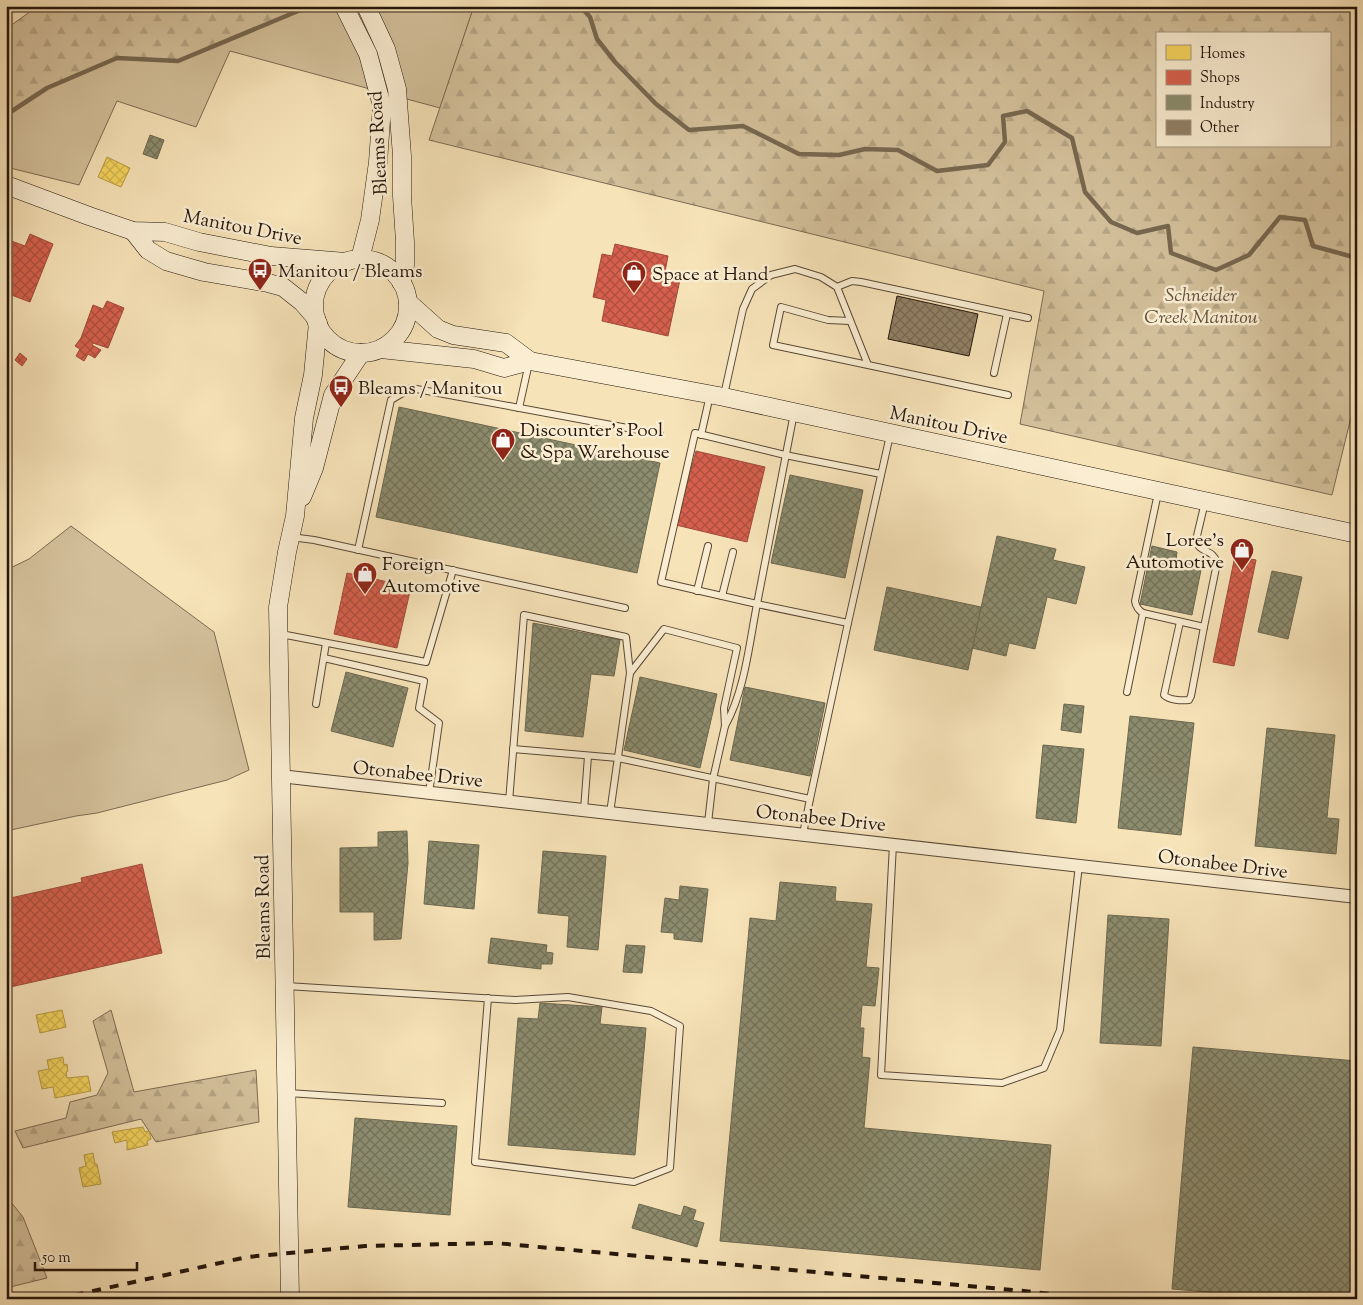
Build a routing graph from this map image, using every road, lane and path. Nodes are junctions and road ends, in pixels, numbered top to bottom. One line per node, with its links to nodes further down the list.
1 (344, 6): 5 (main road, Bleams Road)
2 (366, 6): 6 (main road, Bleams Road)
3 (6, 185): 4 (main road, Manitou Drive)
4 (133, 231): 5 (main road, Manitou Drive); 11 (main road)
5 (353, 261): 6 (main road); 11 (main road)
6 (401, 282): 8 (main road)
7 (837, 287): 9 (lane); 12 (lane); 18 (lane)
8 (408, 302): 13 (main road); 15 (main road, Manitou Drive)
9 (1007, 314): 10 (lane); 17 (lane)
10 (1028, 318)
11 (317, 320): 14 (main road); 29 (main road, Bleams Road)
12 (850, 321): 16 (lane); 16 (lane)
13 (381, 349): 14 (main road); 15 (main road, Manitou Drive)
14 (361, 353): 29 (main road, Bleams Road)
15 (530, 361): 18 (main road, Manitou Drive); 20 (lane)
16 (868, 366): 19 (lane)
17 (994, 373)
18 (717, 395): 21 (main road, Manitou Drive); 24 (lane)
19 (1008, 396)
20 (519, 408): 23 (lane); 33 (lane)
21 (794, 412): 22 (main road, Manitou Drive); 25 (lane)
22 (890, 433): 26 (lane); 27 (main road, Manitou Drive)
23 (660, 434)
24 (701, 435): 25 (lane); 36 (lane)
25 (785, 455): 26 (lane); 38 (lane)
26 (881, 474): 42 (lane)
27 (1158, 492): 28 (main road, Manitou Drive); 40 (lane)
28 (1205, 502): 30 (main road, Manitou Drive); 43 (lane)
29 (295, 516): 31 (main road, Bleams Road)
30 (1357, 534)
31 (290, 536): 33 (lane); 44 (main road, Bleams Road)
32 (708, 546): 36 (lane)
33 (358, 550): 35 (lane)
34 (733, 552): 37 (lane)
35 (453, 570): 39 (lane); 45 (lane)
36 (697, 591): 37 (lane)
37 (722, 596): 38 (lane)
38 (757, 604): 42 (lane); 50 (lane)
39 (625, 608)
40 (1143, 613): 41 (lane); 48 (lane)
41 (1180, 622): 43 (lane); 43 (lane)
42 (848, 623): 57 (lane)
43 (1204, 627)
44 (279, 634): 45 (lane); 54 (main road, Bleams Road)
45 (326, 643): 46 (lane)
46 (324, 658): 49 (lane); 56 (lane)
47 (630, 673): 50 (lane); 51 (lane); 53 (lane)
48 (1127, 692)
49 (316, 704)
50 (726, 726): 55 (lane)
51 (513, 749): 52 (lane); 58 (lane)
52 (588, 756): 53 (lane); 59 (lane)
53 (618, 758): 55 (lane); 60 (lane)
54 (280, 776): 56 (street, Otonabee Drive); 66 (main road, Bleams Road)
55 (713, 779): 57 (lane); 61 (lane)
56 (429, 793): 58 (street, Otonabee Drive)
57 (810, 799): 62 (lane)
58 (509, 802): 59 (street, Otonabee Drive)
59 (584, 810): 60 (street, Otonabee Drive)
60 (610, 813): 61 (street, Otonabee Drive)
61 (708, 824): 62 (street, Otonabee Drive)
62 (803, 834): 63 (street, Otonabee Drive)
63 (893, 844): 64 (street, Otonabee Drive); 64 (lane)
64 (1079, 865): 65 (street, Otonabee Drive)
65 (1357, 897)
66 (285, 986): 67 (lane); 68 (main road, Bleams Road)
67 (488, 998): 67 (lane)
68 (287, 1093): 69 (lane); 70 (main road, Bleams Road)
69 (442, 1103)
70 (290, 1299)

